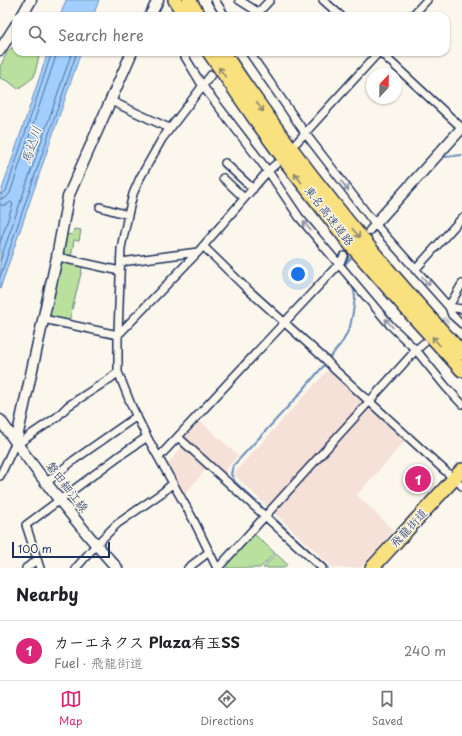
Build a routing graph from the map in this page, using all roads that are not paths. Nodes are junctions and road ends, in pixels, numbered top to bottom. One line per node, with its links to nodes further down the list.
1 (31, 0): 9 (street)
2 (175, 0): 10 (highway)
3 (189, 0): 11 (highway)
4 (215, 0): 12 (street)
5 (239, 0): 13 (street)
6 (270, 0): 14 (street)
7 (323, 0): 15 (street)
8 (427, 0): 16 (street)
9 (24, 12)
10 (182, 12)
11 (196, 12)
12 (222, 12)
13 (254, 12)
14 (259, 12)
15 (336, 12)
16 (416, 12)
17 (12, 31): 18 (street)
18 (0, 50)
19 (130, 56): 28 (street)
20 (184, 56): 27 (street)
21 (212, 56): 60 (highway, 東名高速道路, one-way to 21)
22 (226, 56): 59 (highway, 東名高速道路, one-way to 59)
23 (252, 56): 31 (street)
24 (376, 56): 31 (street)
25 (384, 56): 30 (street)
26 (210, 75): 27 (street)
27 (202, 85): 29 (street); 35 (street)
28 (110, 101): 29 (street); 45 (street)
29 (169, 128): 40 (street)
30 (462, 128): 42 (street)
31 (305, 133): 32 (street); 42 (street, one-way to 42)
32 (297, 142)
33 (225, 163): 37 (street)
34 (276, 164): 35 (street)
35 (268, 172): 37 (street); 47 (street, one-way to 35)
36 (223, 178): 38 (street)
37 (253, 188): 38 (street)
38 (244, 198): 43 (street)
39 (100, 207): 40 (street)
40 (128, 215): 46 (street)
41 (460, 223): 48 (street)
42 (375, 228): 48 (street)
43 (200, 249): 46 (street); 54 (street); 56 (street)
44 (344, 256): 47 (street)
45 (57, 257): 49 (street); 53 (street)
46 (121, 262): 49 (street)
47 (340, 265): 54 (street); 58 (street, one-way to 47)
48 (415, 270): 51 (street, one-way to 51)
49 (120, 271): 56 (street)
50 (462, 284): 51 (street)
51 (448, 306): 52 (street); 55 (street)
52 (462, 309)
53 (43, 319): 56 (street); 68 (street)
54 (284, 323): 62 (street); 67 (street)
55 (462, 324)
56 (118, 335): 61 (street)
57 (424, 343): 58 (street)
58 (416, 350): 62 (street); 63 (street)
59 (462, 353)
60 (462, 370)
61 (118, 372): 64 (street); 68 (street)
62 (370, 402): 71 (street); 75 (street)
63 (462, 404)
64 (137, 416): 66 (street); 72 (street)
65 (0, 420): 68 (street, 磐田細江線)
66 (147, 437): 69 (street); 74 (street)
67 (178, 437): 69 (street); 75 (street)
68 (16, 443): 70 (street); 72 (street, 磐田細江線)
69 (159, 457): 73 (street)
70 (0, 476)
71 (460, 481): 86 (highway, 飛龍街道); 87 (highway, 飛龍街道)
72 (46, 483): 74 (street, 磐田細江線)
73 (173, 483): 76 (street); 77 (street)
74 (59, 500): 76 (street, 磐田細江線); 78 (street)
75 (265, 516): 84 (street); 85 (street)
76 (96, 545): 81 (street); 82 (street, 磐田細江線)
77 (209, 552): 83 (street); 84 (street)
78 (37, 560): 79 (street); 80 (street)
79 (26, 568)
80 (40, 568)
81 (76, 568)
82 (117, 568)
83 (188, 568)
84 (218, 568)
85 (322, 568)
86 (372, 568)
87 (384, 568)

